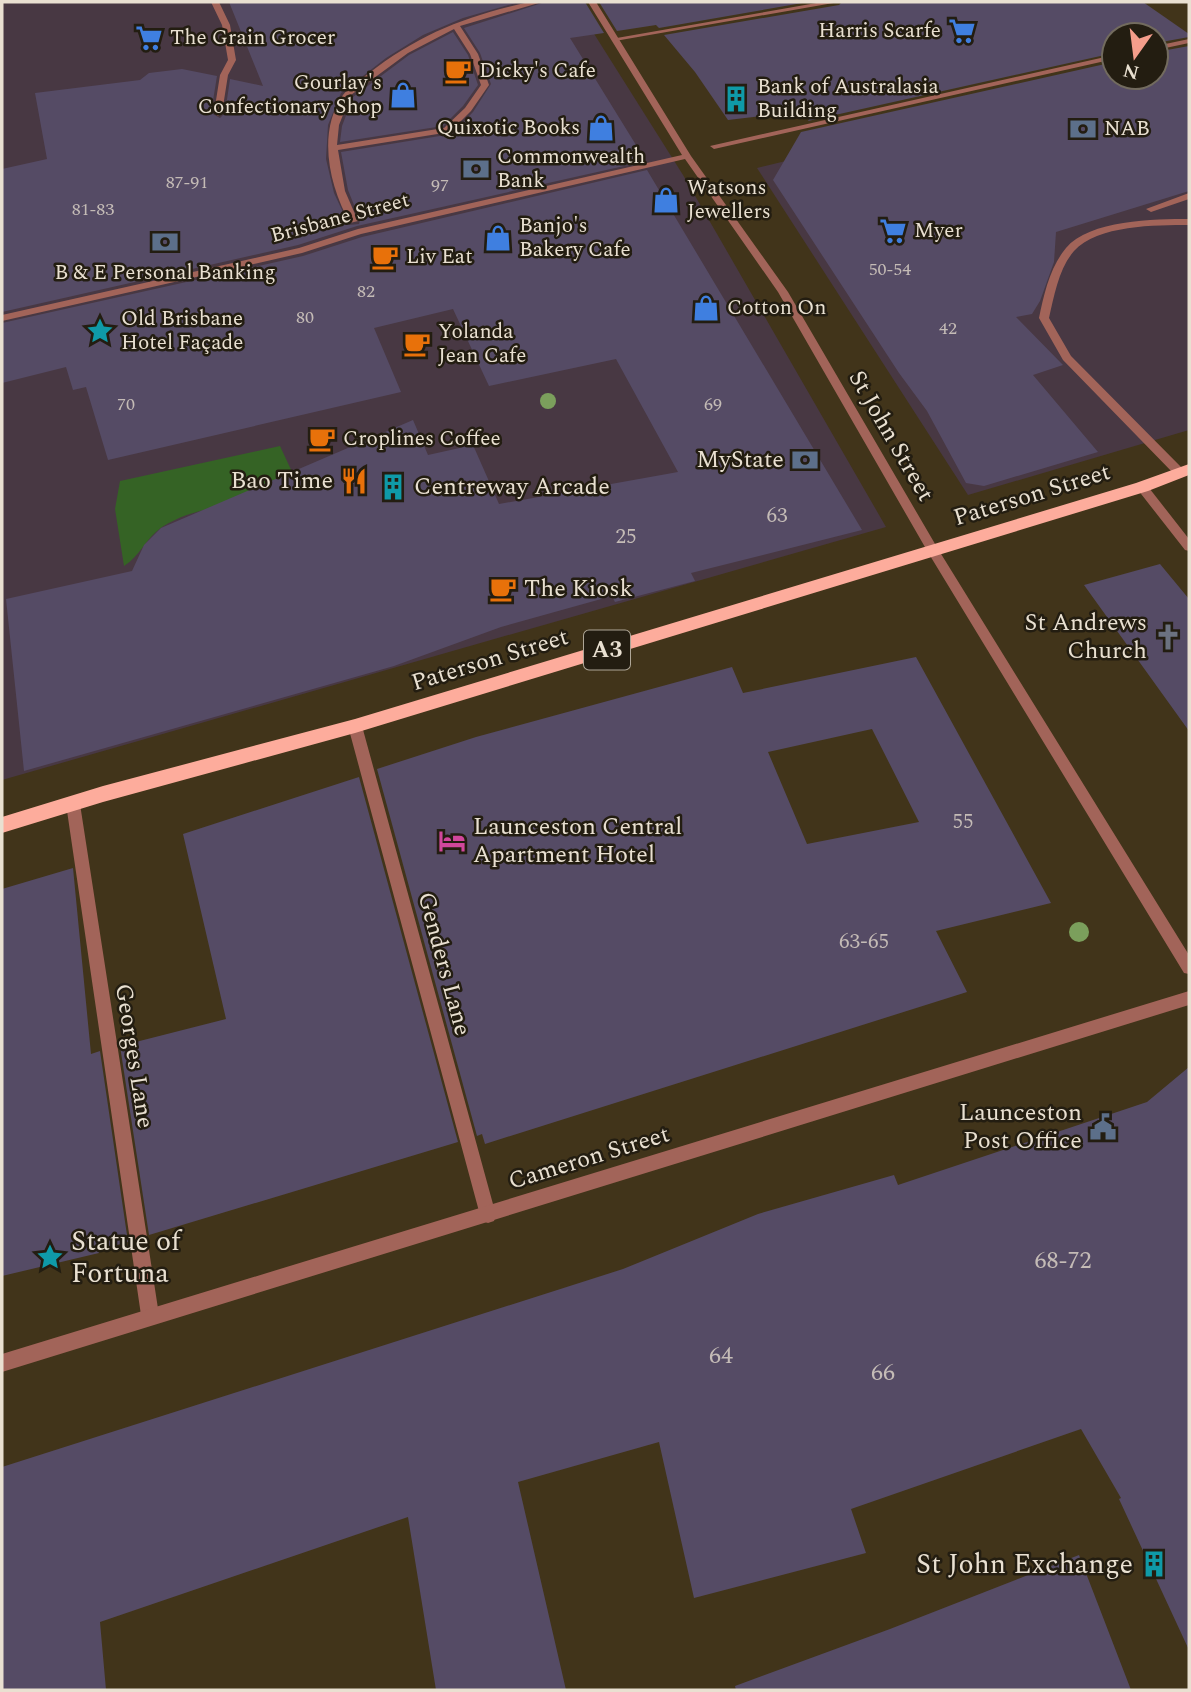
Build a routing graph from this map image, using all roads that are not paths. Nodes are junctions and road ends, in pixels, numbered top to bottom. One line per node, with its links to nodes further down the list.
1 (215, 2): 10 (street)
2 (538, 2): 5 (street)
3 (592, 2): 6 (street, St John Street)
4 (835, 2): 6 (street)
5 (456, 26): 12 (street); 12 (street)
6 (615, 39): 13 (street, St John Street)
7 (1189, 41): 8 (street)
8 (1170, 45)
9 (1100, 60): 11 (street)
10 (218, 113)
11 (714, 146)
12 (333, 148): 16 (street)
13 (687, 156): 18 (street, Brisbane Street); 22 (street, St John Street)
14 (1189, 196): 15 (street)
15 (1151, 209)
16 (354, 221)
17 (1189, 222): 19 (street)
18 (2, 318)
19 (1184, 471): 20 (highway, Paterson Street / A3)
20 (1142, 487): 21 (street); 22 (highway, Paterson Street / A3)
21 (1189, 547)
22 (933, 551): 23 (highway, Paterson Street / A3); 26 (street, St John Street)
23 (355, 726): 24 (highway, Paterson Street / A3); 28 (street, Genders Lane)
24 (73, 804): 25 (highway, Paterson Street / A3); 29 (street, Georges Lane)
25 (2, 825)
26 (1189, 968)
27 (1189, 998): 28 (street, Cameron Street)
28 (488, 1214): 29 (street, Cameron Street)
29 (150, 1315): 30 (street, Cameron Street)
30 (2, 1363)

